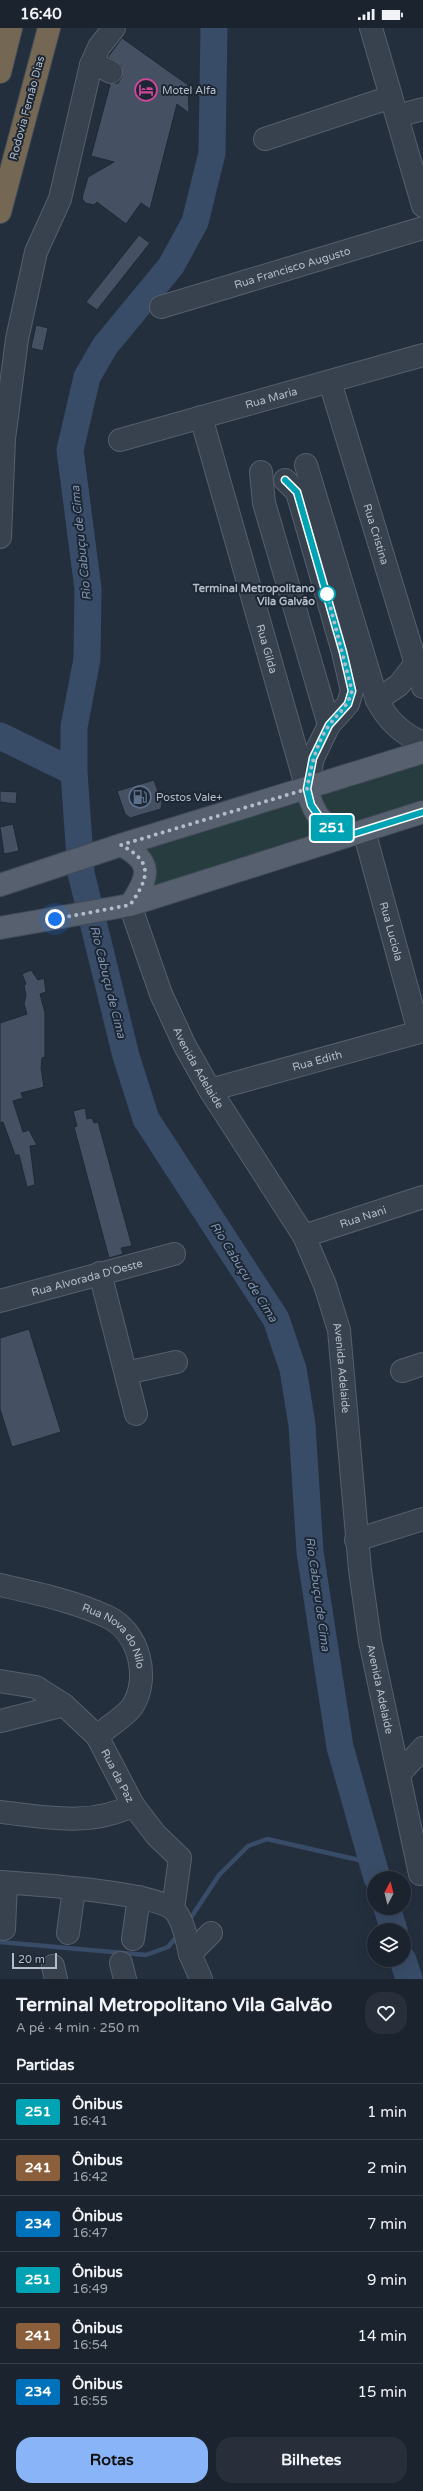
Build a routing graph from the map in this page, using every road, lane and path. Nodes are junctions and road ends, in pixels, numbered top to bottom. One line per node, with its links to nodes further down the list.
1 (11, 28): 5 (highway)
2 (49, 28): 10 (highway, Rodovia Fernão Dias)
3 (114, 28): 20 (street)
4 (371, 28): 6 (street)
5 (0, 72)
6 (394, 107): 7 (street); 8 (street); 9 (street)
7 (423, 108)
8 (265, 139)
9 (423, 206)
10 (0, 212)
11 (423, 228): 12 (street, Rua Francisco Augusto)
12 (161, 307)
13 (423, 355): 14 (street, Rua Maria)
14 (330, 382): 15 (street, Rua Maria); 21 (street, Rua Cristina)
15 (201, 417): 16 (street, Rua Maria); 27 (street, Rua Gilda)
16 (120, 440)
17 (306, 465): 23 (street)
18 (260, 472): 24 (street)
19 (285, 480): 24 (street)
20 (0, 537)
21 (416, 663): 22 (street, Rua Cristina); 23 (street)
22 (423, 687)
23 (378, 700): 25 (street)
24 (329, 725): 27 (street)
25 (423, 743)
26 (423, 752): 27 (main road)
27 (307, 789): 29 (main road); 30 (main road)
28 (423, 812): 29 (main road)
29 (358, 833): 32 (main road); 34 (street, Rua Luciola)
30 (114, 847): 31 (main road); 32 (main road)
31 (0, 885)
32 (124, 906): 33 (main road); 35 (street, Avenida Adelaide)
33 (0, 928)
34 (421, 1031): 35 (street, Rua Edith)
35 (210, 1090): 37 (street, Avenida Adelaide)
36 (423, 1197): 37 (street, Rua Nani)
37 (304, 1236): 47 (street, Avenida Adelaide)
38 (174, 1254): 39 (street, Rua Alvorada D'Oeste)
39 (100, 1273): 40 (street, Rua Alvorada D'Oeste); 44 (street)
40 (0, 1301)
41 (176, 1362): 44 (street)
42 (423, 1364): 43 (street)
43 (402, 1371)
44 (126, 1373): 45 (street)
45 (136, 1414)
46 (423, 1520): 47 (street)
47 (356, 1540): 54 (street, Avenida Adelaide)
48 (0, 1584): 52 (street, Rua Nova do Nilo)
49 (0, 1681): 50 (street, Rua da Paz)
50 (64, 1705): 51 (street); 52 (street, Rua da Paz)
51 (0, 1721)
52 (97, 1736): 55 (street, Rua da Paz)
53 (423, 1748): 54 (street)
54 (400, 1773): 57 (street, Avenida Adelaide)
55 (133, 1805): 56 (street); 61 (street, Rua da Paz)
56 (0, 1812)
57 (420, 1874)
58 (3, 1883): 59 (street); 62 (street)
59 (74, 1889): 60 (street); 63 (street)
60 (139, 1897): 61 (street); 65 (street)
61 (175, 1913): 66 (street)
62 (4, 1929)
63 (68, 1933)
64 (211, 1933): 66 (street)
65 (134, 1939)
66 (188, 1948): 67 (street)
67 (201, 1979)

